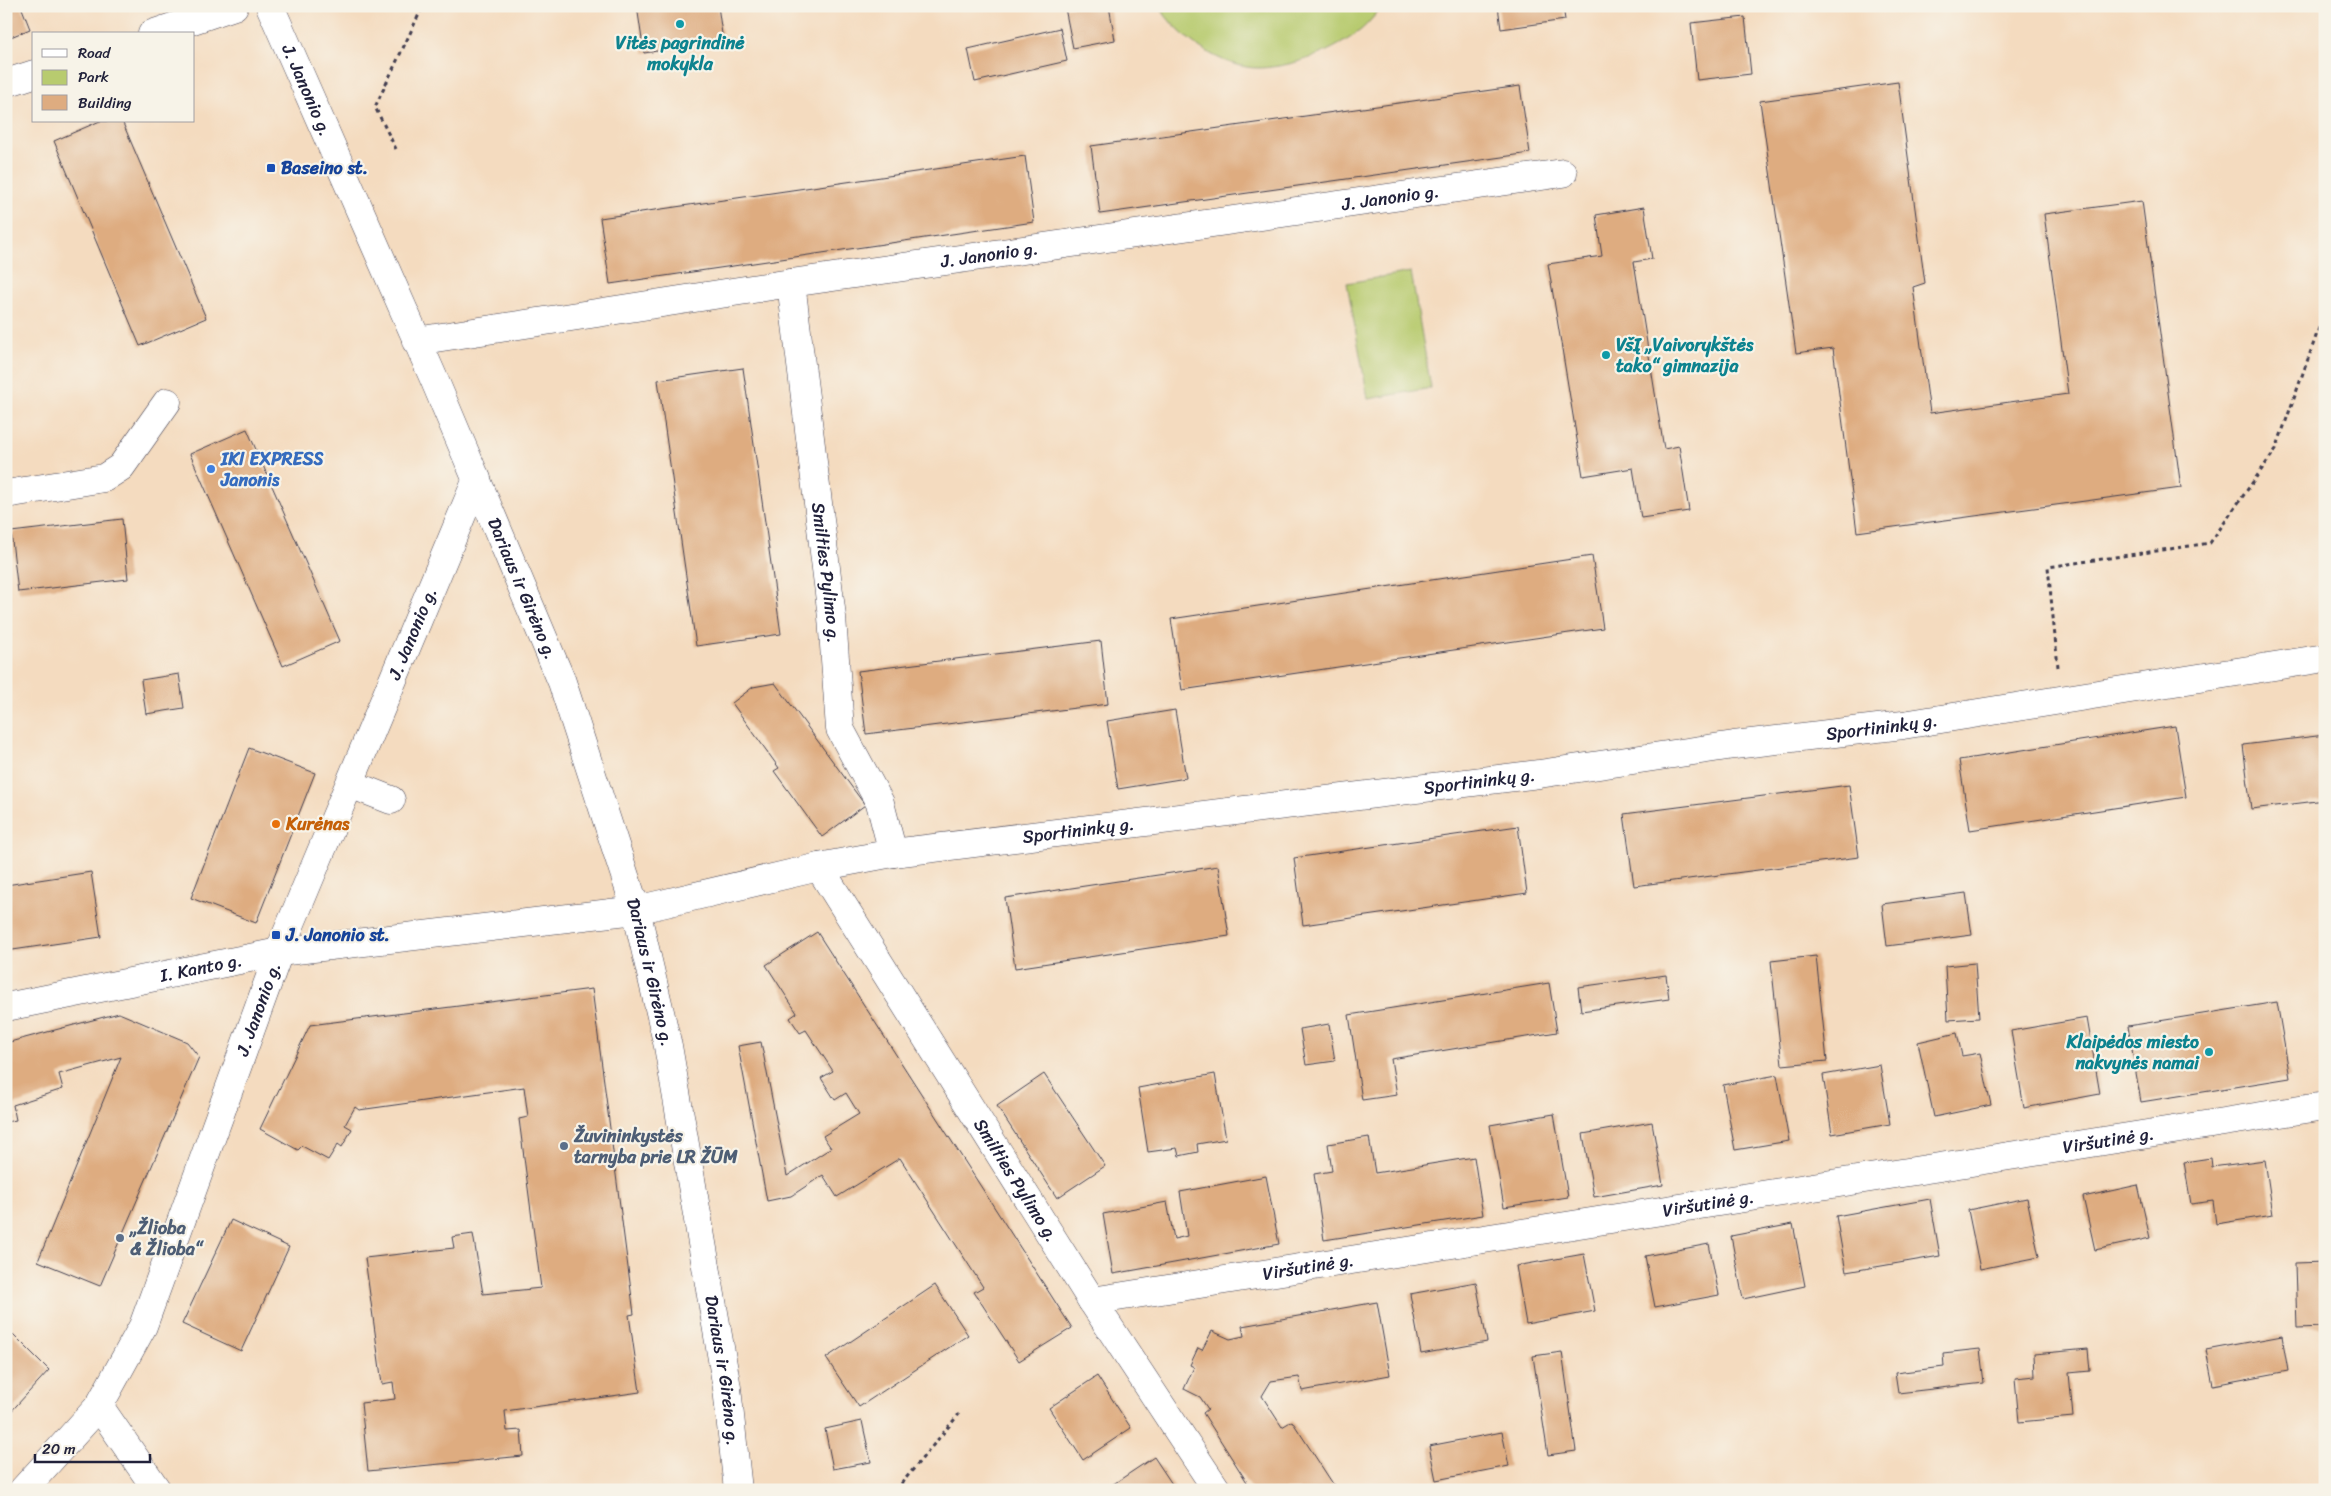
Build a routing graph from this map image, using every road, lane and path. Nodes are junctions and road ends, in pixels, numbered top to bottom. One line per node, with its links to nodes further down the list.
1 (234, 6): 4 (street)
2 (270, 6): 11 (street, J. Janonio g.)
3 (423, 6): 7 (path)
4 (158, 32)
5 (32, 75): 6 (street)
6 (6, 83)
7 (396, 148)
8 (1563, 173): 9 (street, J. Janonio g.)
9 (791, 283): 11 (street, J. Janonio g.); 19 (street, Smilties Pylimo g.)
10 (2325, 312): 16 (path)
11 (416, 341): 13 (street, J. Janonio g.)
12 (167, 402): 14 (street)
13 (477, 479): 17 (street, J. Janonio g.); 21 (street, Dariaus ir Girėno g.)
14 (6, 494)
15 (2325, 658): 16 (street, Sportininkų g.)
16 (2061, 700): 19 (street, Sportininkų g.)
17 (350, 784): 18 (street); 22 (street, J. Janonio g.)
18 (390, 800)
19 (893, 853): 20 (street, Sportininkų g.)
20 (819, 867): 21 (street, Sportininkų g.); 25 (street, Smilties Pylimo g.)
21 (636, 910): 22 (street, I. Kanto g.); 30 (street, Dariaus ir Girėno g.)
22 (279, 952): 23 (street, I. Kanto g.); 26 (street, J. Janonio g.)
23 (6, 1007)
24 (2325, 1106): 25 (street, Viršutinė g.)
25 (1092, 1301): 32 (street, Smilties Pylimo g.)
26 (99, 1406): 28 (street, J. Janonio g.); 29 (street)
27 (959, 1414): 31 (path)
28 (23, 1490)
29 (157, 1490)
30 (738, 1490)
31 (896, 1490)
32 (1217, 1490)

